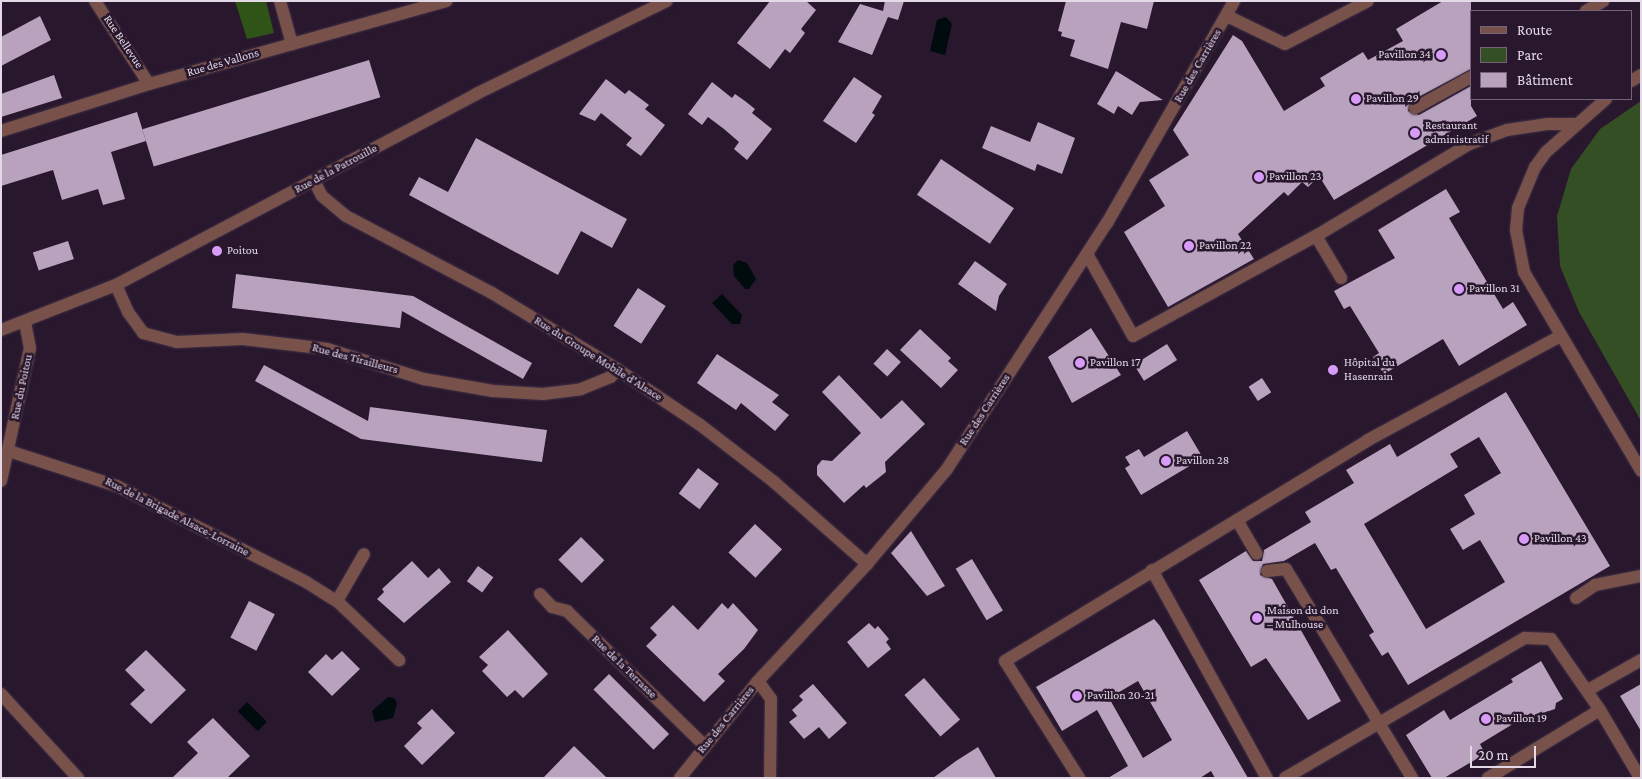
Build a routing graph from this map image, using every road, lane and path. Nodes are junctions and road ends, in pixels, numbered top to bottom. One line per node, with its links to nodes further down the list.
1 (95, 1): 12 (street, Rue Bellevue)
2 (280, 1): 10 (street)
3 (447, 1): 10 (street, Rue des Vallons)
4 (667, 1): 17 (street, Rue de la Patrouille)
5 (1234, 1): 9 (street, Rue des Carrières)
6 (1368, 1): 9 (street)
7 (1603, 1): 8 (street)
8 (1588, 10)
9 (1228, 16): 19 (street, Rue des Carrières)
10 (292, 44): 12 (street, Rue des Vallons)
11 (1470, 78): 14 (street)
12 (149, 84): 16 (street, Rue des Vallons)
13 (1605, 100): 15 (street)
14 (1414, 108)
15 (1575, 124): 18 (street); 24 (street)
16 (1, 131)
17 (314, 181): 21 (street, Rue de la Patrouille); 25 (street, Rue du Groupe Mobile d'Alsace)
18 (1316, 236): 19 (street); 20 (street)
19 (1087, 254): 32 (street, Rue des Carrières)
20 (1341, 278)
21 (116, 284): 22 (street, Rue de la Patrouille); 25 (street, Rue des Tirailleurs)
22 (25, 322): 23 (street, Rue de la Patrouille); 26 (street, Rue du Poitou)
23 (1, 330)
24 (1560, 336): 27 (street); 29 (street)
25 (617, 369): 32 (street, Rue du Groupe Mobile d'Alsace)
26 (9, 451): 28 (street, Rue du Poitou); 38 (street, Rue de la Brigade Alsace-Lorraine)
27 (1641, 472)
28 (1, 481)
29 (1238, 520): 31 (street); 33 (street)
30 (364, 554): 38 (street)
31 (1257, 554)
32 (866, 564): 41 (street, Rue des Carrières)
33 (1152, 570): 50 (street); 51 (street)
34 (1267, 571): 45 (street)
35 (1641, 576): 37 (street)
36 (540, 594): 46 (street, Rue de la Terrasse)
37 (1576, 598)
38 (337, 601): 39 (street, Rue de la Brigade Alsace-Lorraine)
39 (399, 660)
40 (1641, 660): 42 (street)
41 (758, 681): 46 (street, Rue des Carrières); 49 (street)
42 (1588, 690): 44 (street); 45 (street)
43 (1, 694): 47 (street)
44 (1600, 710): 54 (street); 55 (street)
45 (1380, 725): 52 (street); 53 (street)
46 (705, 746): 48 (street, Rue des Carrières)
47 (78, 778)
48 (680, 778)
49 (770, 778)
50 (1079, 778)
51 (1267, 778)
52 (1285, 778)
53 (1412, 778)
54 (1488, 778)
55 (1640, 778)

